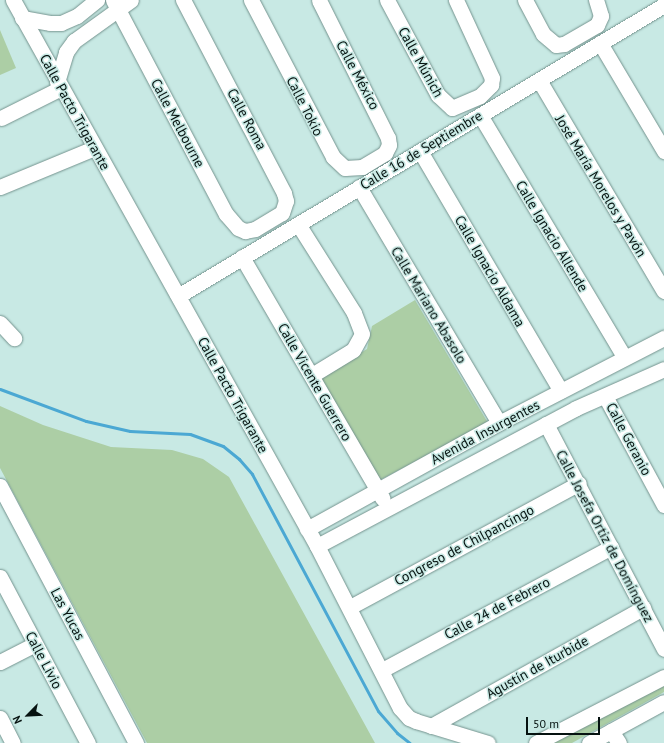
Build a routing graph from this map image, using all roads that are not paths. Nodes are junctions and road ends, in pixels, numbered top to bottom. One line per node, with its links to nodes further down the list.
1 (13, 0): 13 (street, Calle Pacto Trigarante)
2 (97, 0): 13 (street)
3 (130, 0): 11 (street)
4 (183, 0): 26 (street, Calle Roma)
5 (251, 0): 22 (street, Calle Tokio)
6 (319, 0): 22 (street, Calle México)
7 (387, 0): 8 (street, Calle Múnich)
8 (456, 0)
9 (525, 0): 10 (street)
10 (596, 0)
11 (115, 5): 16 (street); 26 (street, Calle Melbourne)
12 (662, 10): 14 (street, Calle 16 de Septiembre)
13 (22, 18): 16 (street, Calle Pacto Trigarante)
14 (600, 43): 15 (street, Calle 16 de Septiembre); 21 (street)
15 (538, 80): 17 (street, Calle 16 de Septiembre); 28 (street, José María Morelos y Pavón)
16 (59, 85): 18 (street); 19 (street, Calle Pacto Trigarante)
17 (480, 115): 20 (street, Calle 16 de Septiembre); 33 (street, Calle Ignacio Allende)
18 (1, 118)
19 (94, 148): 23 (street); 29 (street, Calle Pacto Trigarante)
20 (420, 151): 24 (street, Calle 16 de Septiembre); 36 (street, Calle Ignacio Aldama)
21 (664, 151)
22 (385, 153)
23 (0, 187)
24 (359, 187): 25 (street, Calle 16 de Septiembre); 38 (street, Calle Mariano Abasolo)
25 (298, 224): 27 (street, Calle 16 de Septiembre); 35 (street)
26 (255, 229)
27 (242, 257): 29 (street, Calle 16 de Septiembre); 35 (street, Calle Vicente Guerrero)
28 (664, 291)
29 (178, 296): 45 (street, Calle Pacto Trigarante)
30 (0, 323): 31 (street)
31 (14, 338)
32 (664, 338): 33 (street, Avenida Insurgentes)
33 (624, 357): 36 (street, Avenida Insurgentes)
34 (663, 370): 37 (street, Avenida Insurgentes)
35 (312, 375): 42 (street, Calle Vicente Guerrero)
36 (561, 391): 38 (street, Avenida Insurgentes)
37 (605, 396): 39 (street, Avenida Insurgentes); 43 (street, Calle Geranio)
38 (499, 423): 42 (street, Avenida Insurgentes)
39 (546, 424): 40 (street, Calle Josefa Ortiz de Domínguez); 44 (street, Avenida Insurgentes)
40 (579, 483): 47 (street, Calle Josefa Ortiz de Domínguez); 49 (street, Congreso de Chilpancingo)
41 (0, 486): 62 (street, Las Yucas)
42 (377, 490): 44 (street, Calle Vicente Guerrero); 45 (street, Avenida Insurgentes)
43 (664, 505)
44 (387, 508): 46 (street, Avenida Insurgentes)
45 (307, 529): 46 (street, Calle Pacto Trigarante)
46 (317, 546): 49 (street, Calle Pacto Trigarante)
47 (611, 547): 50 (street, Calle Josefa Ortiz de Domínguez); 54 (street, Calle 24 de Febrero)
48 (0, 577): 51 (street, Calle Livio)
49 (350, 607): 54 (street, Calle Pacto Trigarante)
50 (643, 608): 52 (street, Calle Josefa Ortiz de Domínguez); 58 (street, Agustín de Iturbide)
51 (35, 644): 53 (street); 61 (street, Calle Livio)
52 (664, 649)
53 (0, 662)
54 (382, 670): 58 (street, Calle Pacto Trigarante)
55 (664, 677): 64 (street)
56 (664, 702): 59 (street)
57 (0, 718): 60 (street)
58 (431, 726): 63 (street, Calle Pacto Trigarante)
59 (615, 737): 65 (street)
60 (13, 743)
61 (88, 743)
62 (136, 743)
63 (488, 743)
64 (536, 743)
65 (589, 743)

